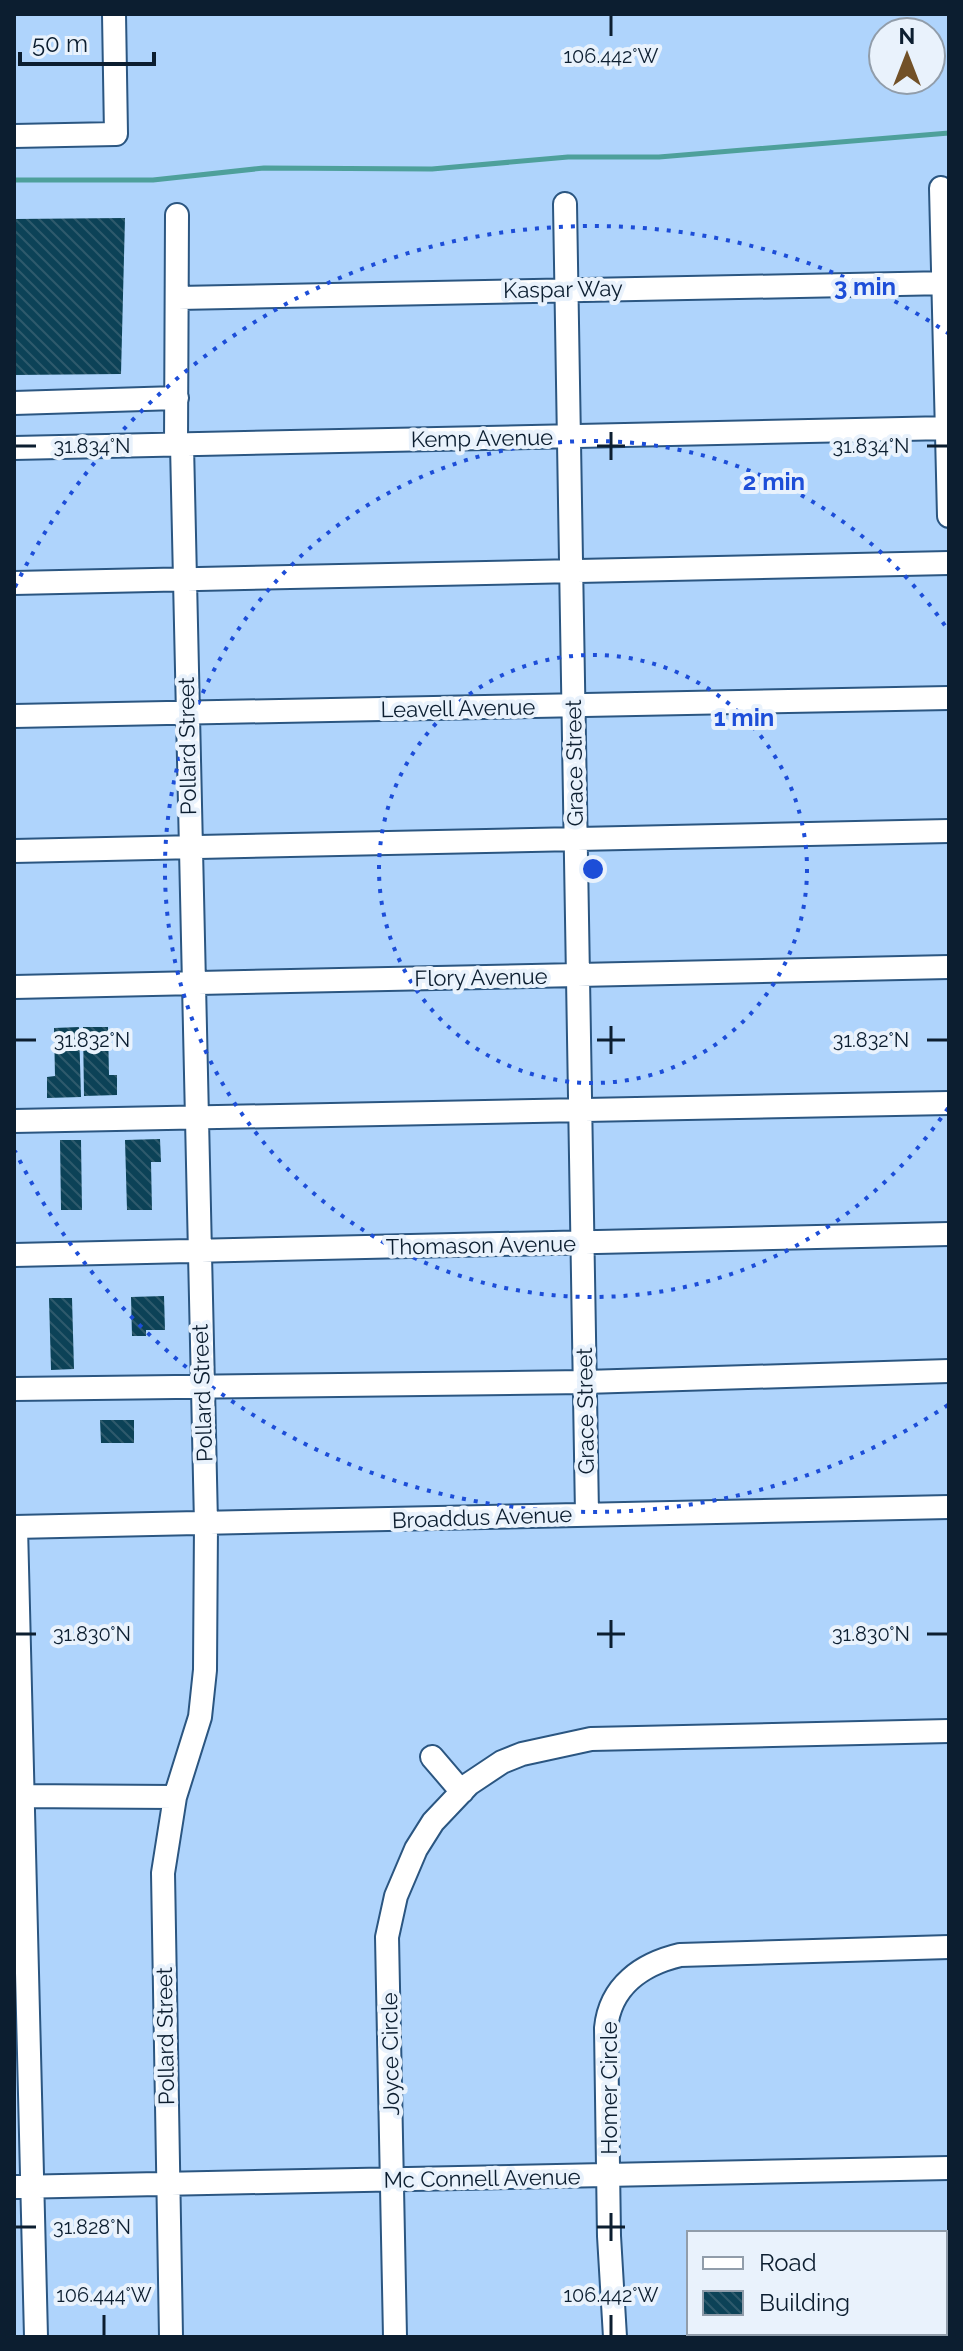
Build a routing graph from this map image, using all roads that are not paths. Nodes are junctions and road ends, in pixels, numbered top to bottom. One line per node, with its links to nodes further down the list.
1 (114, 14): 2 (street)
2 (14, 136)
3 (941, 188): 6 (street)
4 (565, 204): 7 (street, Grace Street)
5 (177, 215): 8 (street, Pollard Street)
6 (946, 283): 7 (street, Kaspar Way); 11 (street)
7 (567, 290): 8 (street, Kaspar Way); 12 (street, Grace Street)
8 (178, 298): 9 (street, Pollard Street)
9 (177, 398): 10 (street); 13 (street, Pollard Street)
10 (14, 403)
11 (948, 428): 12 (street, Kemp Avenue); 15 (street)
12 (569, 437): 13 (street, Kemp Avenue); 17 (street, Grace Street)
13 (179, 445): 14 (street, Kemp Avenue); 18 (street, Pollard Street)
14 (14, 448)
15 (949, 516)
16 (949, 563): 17 (street)
17 (571, 571): 18 (street); 21 (street, Grace Street)
18 (184, 579): 19 (street); 22 (street, Pollard Street)
19 (14, 583)
20 (949, 698): 21 (street, Leavell Avenue)
21 (573, 705): 22 (street, Leavell Avenue); 25 (street, Grace Street)
22 (186, 714): 23 (street, Leavell Avenue); 26 (street, Pollard Street)
23 (14, 716)
24 (949, 831): 25 (street)
25 (576, 839): 26 (street); 29 (street, Grace Street)
26 (189, 848): 27 (street); 30 (street, Pollard Street)
27 (14, 851)
28 (949, 967): 29 (street, Flory Avenue)
29 (578, 975): 30 (street, Flory Avenue); 33 (street, Grace Street)
30 (194, 983): 31 (street, Flory Avenue); 34 (street, Pollard Street)
31 (14, 987)
32 (949, 1103): 33 (street)
33 (580, 1110): 34 (street); 37 (street, Grace Street)
34 (196, 1118): 35 (street); 38 (street, Pollard Street)
35 (14, 1121)
36 (949, 1234): 37 (street, Thomason Avenue)
37 (582, 1242): 38 (street, Thomason Avenue); 41 (street, Grace Street)
38 (198, 1251): 39 (street, Thomason Avenue); 43 (street, Pollard Street)
39 (14, 1255)
40 (949, 1371): 41 (street)
41 (585, 1382): 43 (street); 45 (street, Grace Street)
42 (14, 1389): 43 (street)
43 (202, 1389): 46 (street, Pollard Street)
44 (949, 1507): 45 (street, Broaddus Avenue)
45 (587, 1514): 46 (street, Broaddus Avenue)
46 (206, 1523): 47 (street, Broaddus Avenue); 52 (street, Pollard Street)
47 (15, 1527): 51 (street)
48 (949, 1731): 50 (street, Joyce Circle)
49 (432, 1757): 50 (street)
50 (462, 1792): 56 (street, Joyce Circle)
51 (19, 1796): 52 (street); 58 (street)
52 (175, 1797): 57 (street, Pollard Street)
53 (949, 1947): 55 (street, Homer Circle)
54 (949, 2168): 55 (street, Mc Connell Avenue)
55 (609, 2176): 56 (street, Mc Connell Avenue); 62 (street, Homer Circle)
56 (392, 2180): 57 (street, Mc Connell Avenue); 61 (street, Joyce Circle)
57 (168, 2185): 58 (street, Mc Connell Avenue); 60 (street, Pollard Street)
58 (23, 2187): 59 (street)
59 (36, 2337)
60 (171, 2337)
61 (395, 2337)
62 (615, 2337)

